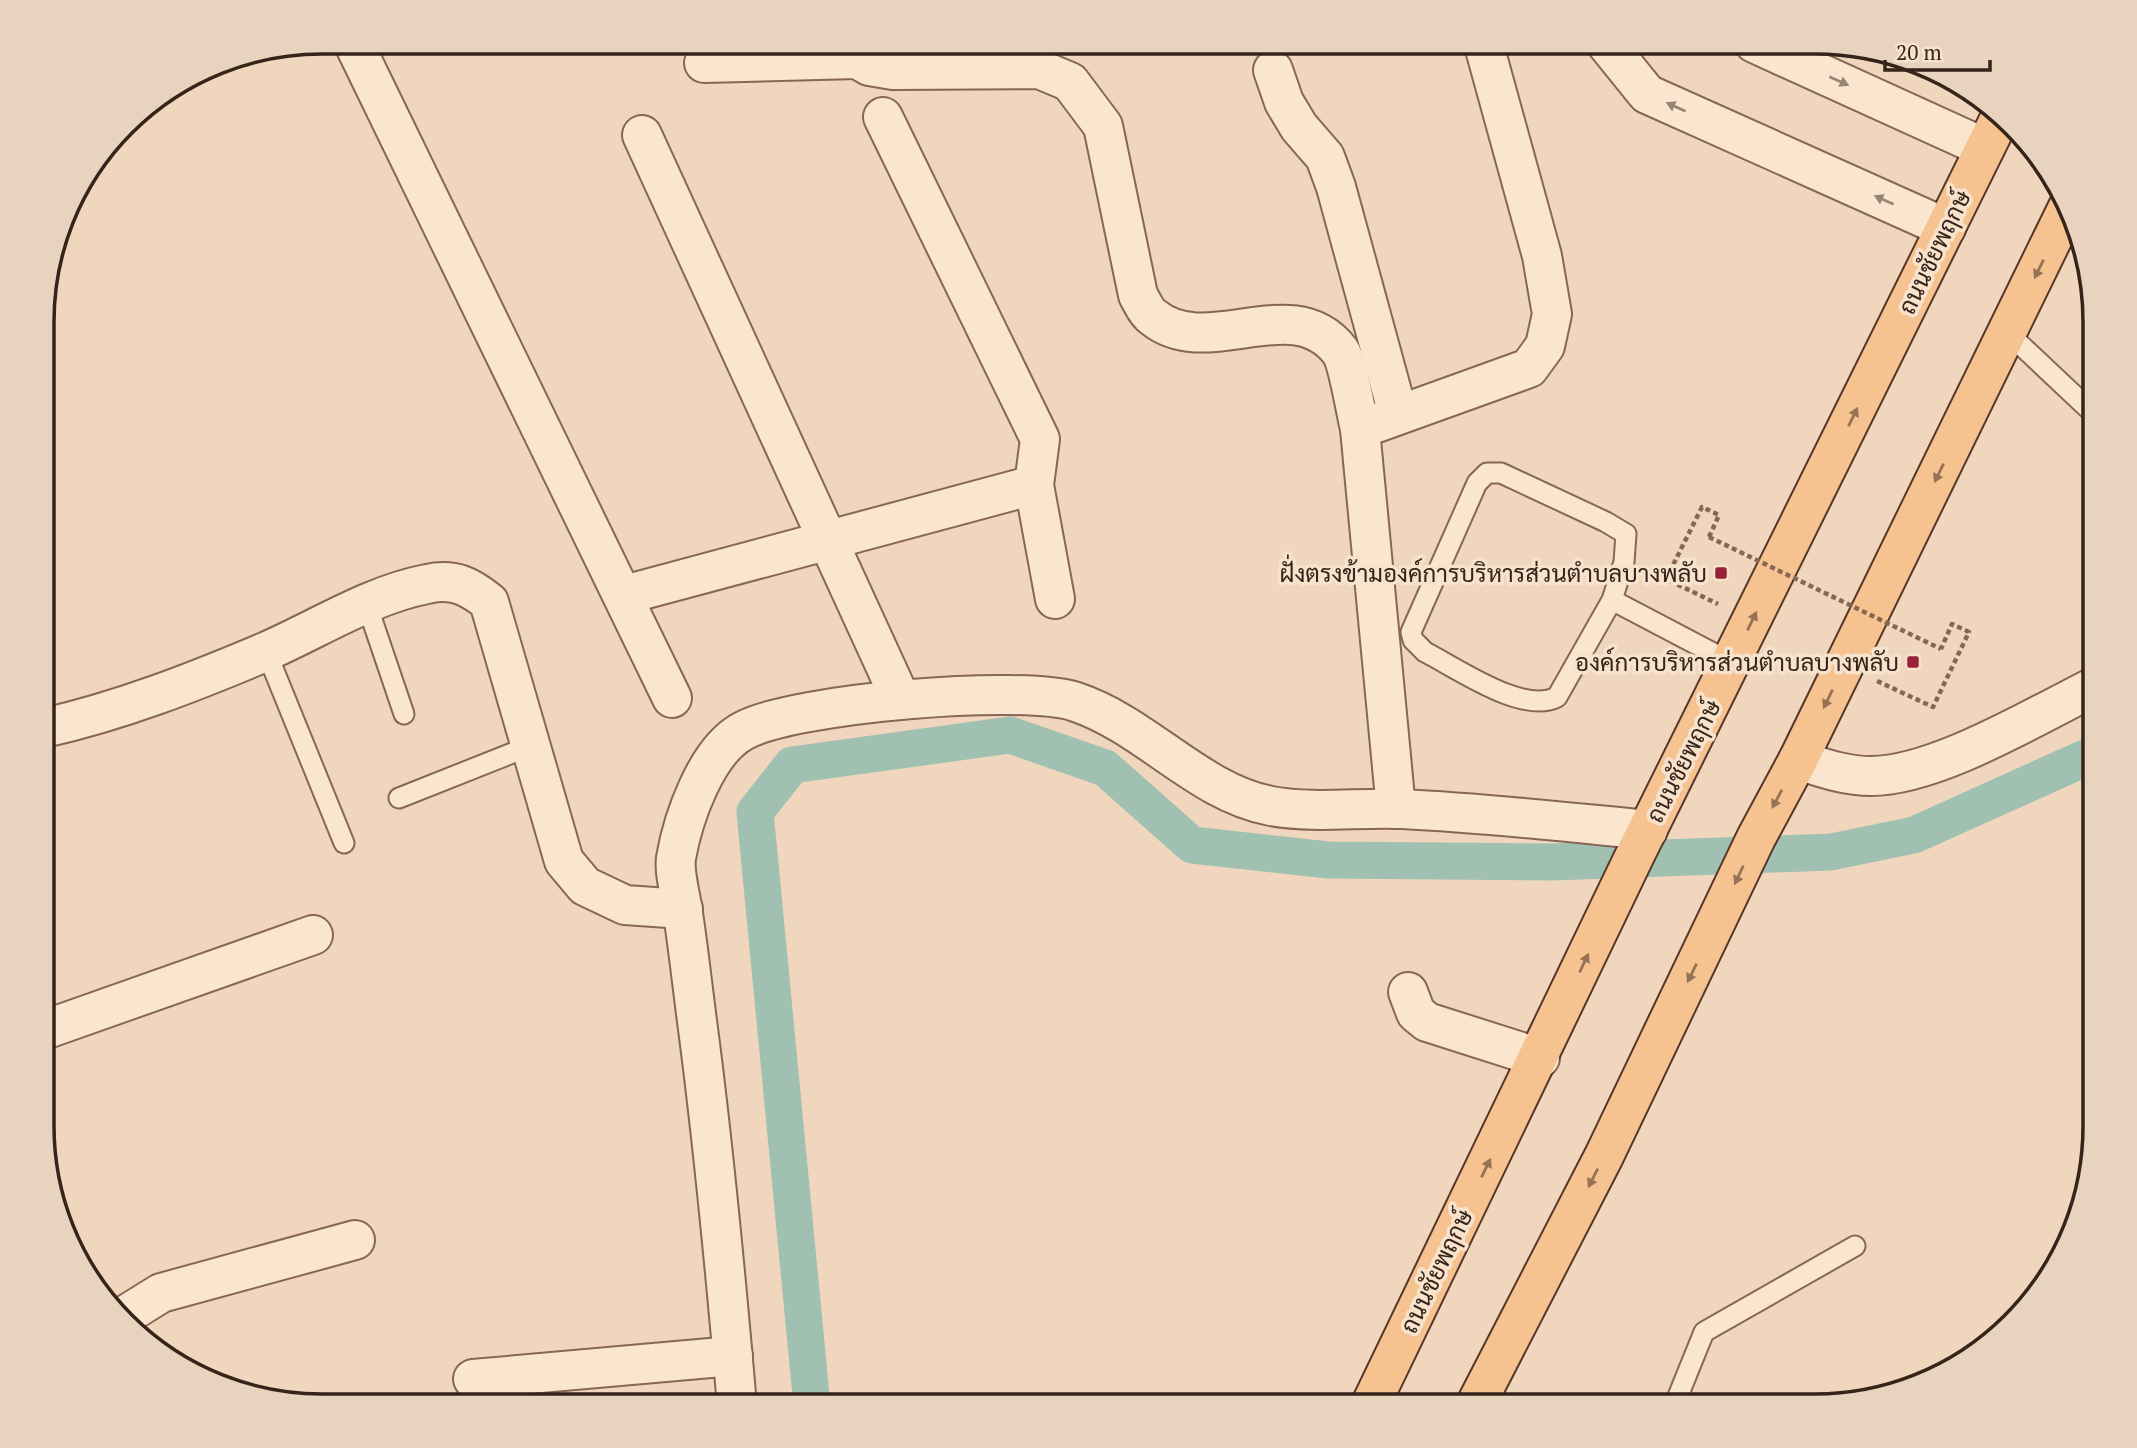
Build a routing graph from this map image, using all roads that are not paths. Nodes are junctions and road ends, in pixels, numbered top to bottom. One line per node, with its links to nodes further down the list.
1 (359, 54): 20 (street)
2 (812, 54): 7 (street)
3 (852, 54): 17 (street)
4 (1486, 54): 16 (street)
5 (1614, 54): 13 (street, one-way to 5)
6 (1783, 54): 10 (street, one-way to 10)
7 (704, 63)
8 (1272, 70): 16 (street)
9 (883, 117): 18 (street)
10 (1993, 133): 13 (main road, ถนนชัยพฤกษ์)
11 (642, 135): 19 (street)
12 (2062, 220): 14 (main road, one-way to 14)
13 (1946, 228): 25 (main road, ถนนชัยพฤกษ์, one-way to 13)
14 (2007, 333): 15 (lane); 32 (main road, one-way to 32)
15 (2083, 402)
16 (1398, 414): 17 (street)
17 (1360, 429): 34 (street)
18 (1034, 485): 19 (street); 21 (street)
19 (828, 540): 20 (street); 28 (street)
20 (624, 595): 27 (street)
21 (1055, 599)
22 (1612, 600): 22 (lane); 25 (lane)
23 (367, 605): 24 (street); 29 (lane); 31 (street)
24 (266, 651): 30 (street); 35 (lane)
25 (1732, 663): 36 (main road, ถนนชัยพฤกษ์)
26 (2083, 692): 32 (street)
27 (672, 698)
28 (901, 700): 34 (street); 37 (street)
29 (404, 714)
30 (54, 725)
31 (530, 746): 33 (lane); 37 (street)
32 (1798, 760): 49 (main road, one-way to 49)
33 (399, 798)
34 (1396, 808): 36 (street)
35 (344, 843)
36 (1641, 844): 41 (main road, ถนนชัยพฤกษ์, one-way to 36)
37 (683, 909): 45 (street)
38 (313, 935): 40 (street)
39 (1408, 992): 41 (street)
40 (54, 1026)
41 (1540, 1058): 48 (main road, ถนนชัยพฤกษ์, one-way to 41)
42 (355, 1240): 44 (street)
43 (1854, 1246): 50 (lane)
44 (130, 1312)
45 (733, 1356): 46 (street); 47 (street)
46 (473, 1379)
47 (736, 1394)
48 (1376, 1394)
49 (1481, 1394)
50 (1679, 1394)

